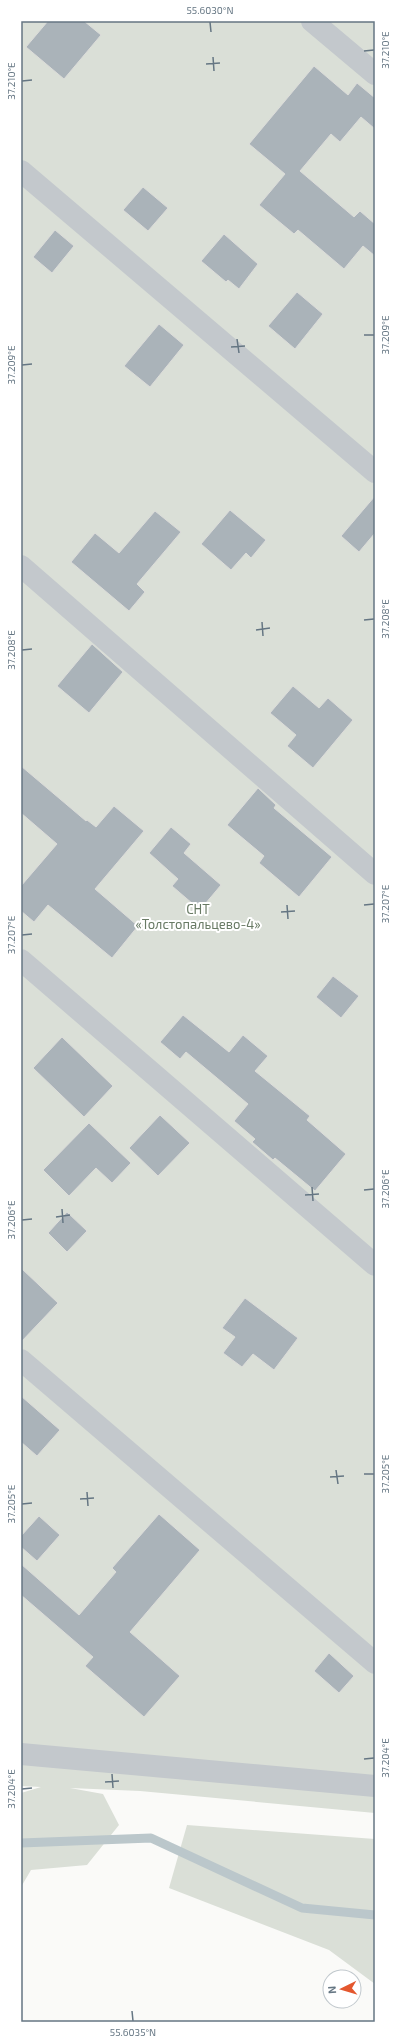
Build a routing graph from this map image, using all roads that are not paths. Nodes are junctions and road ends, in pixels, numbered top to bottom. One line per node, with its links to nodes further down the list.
1 (312, 21): 2 (lane)
2 (332, 28): 3 (lane)
3 (375, 74)
4 (21, 171): 5 (lane)
5 (375, 472)
6 (21, 566): 7 (lane)
7 (375, 874)
8 (21, 960): 9 (lane)
9 (375, 1265)
10 (21, 1360): 11 (lane)
11 (375, 1663)
12 (21, 1754): 13 (lane)
13 (375, 1786)

